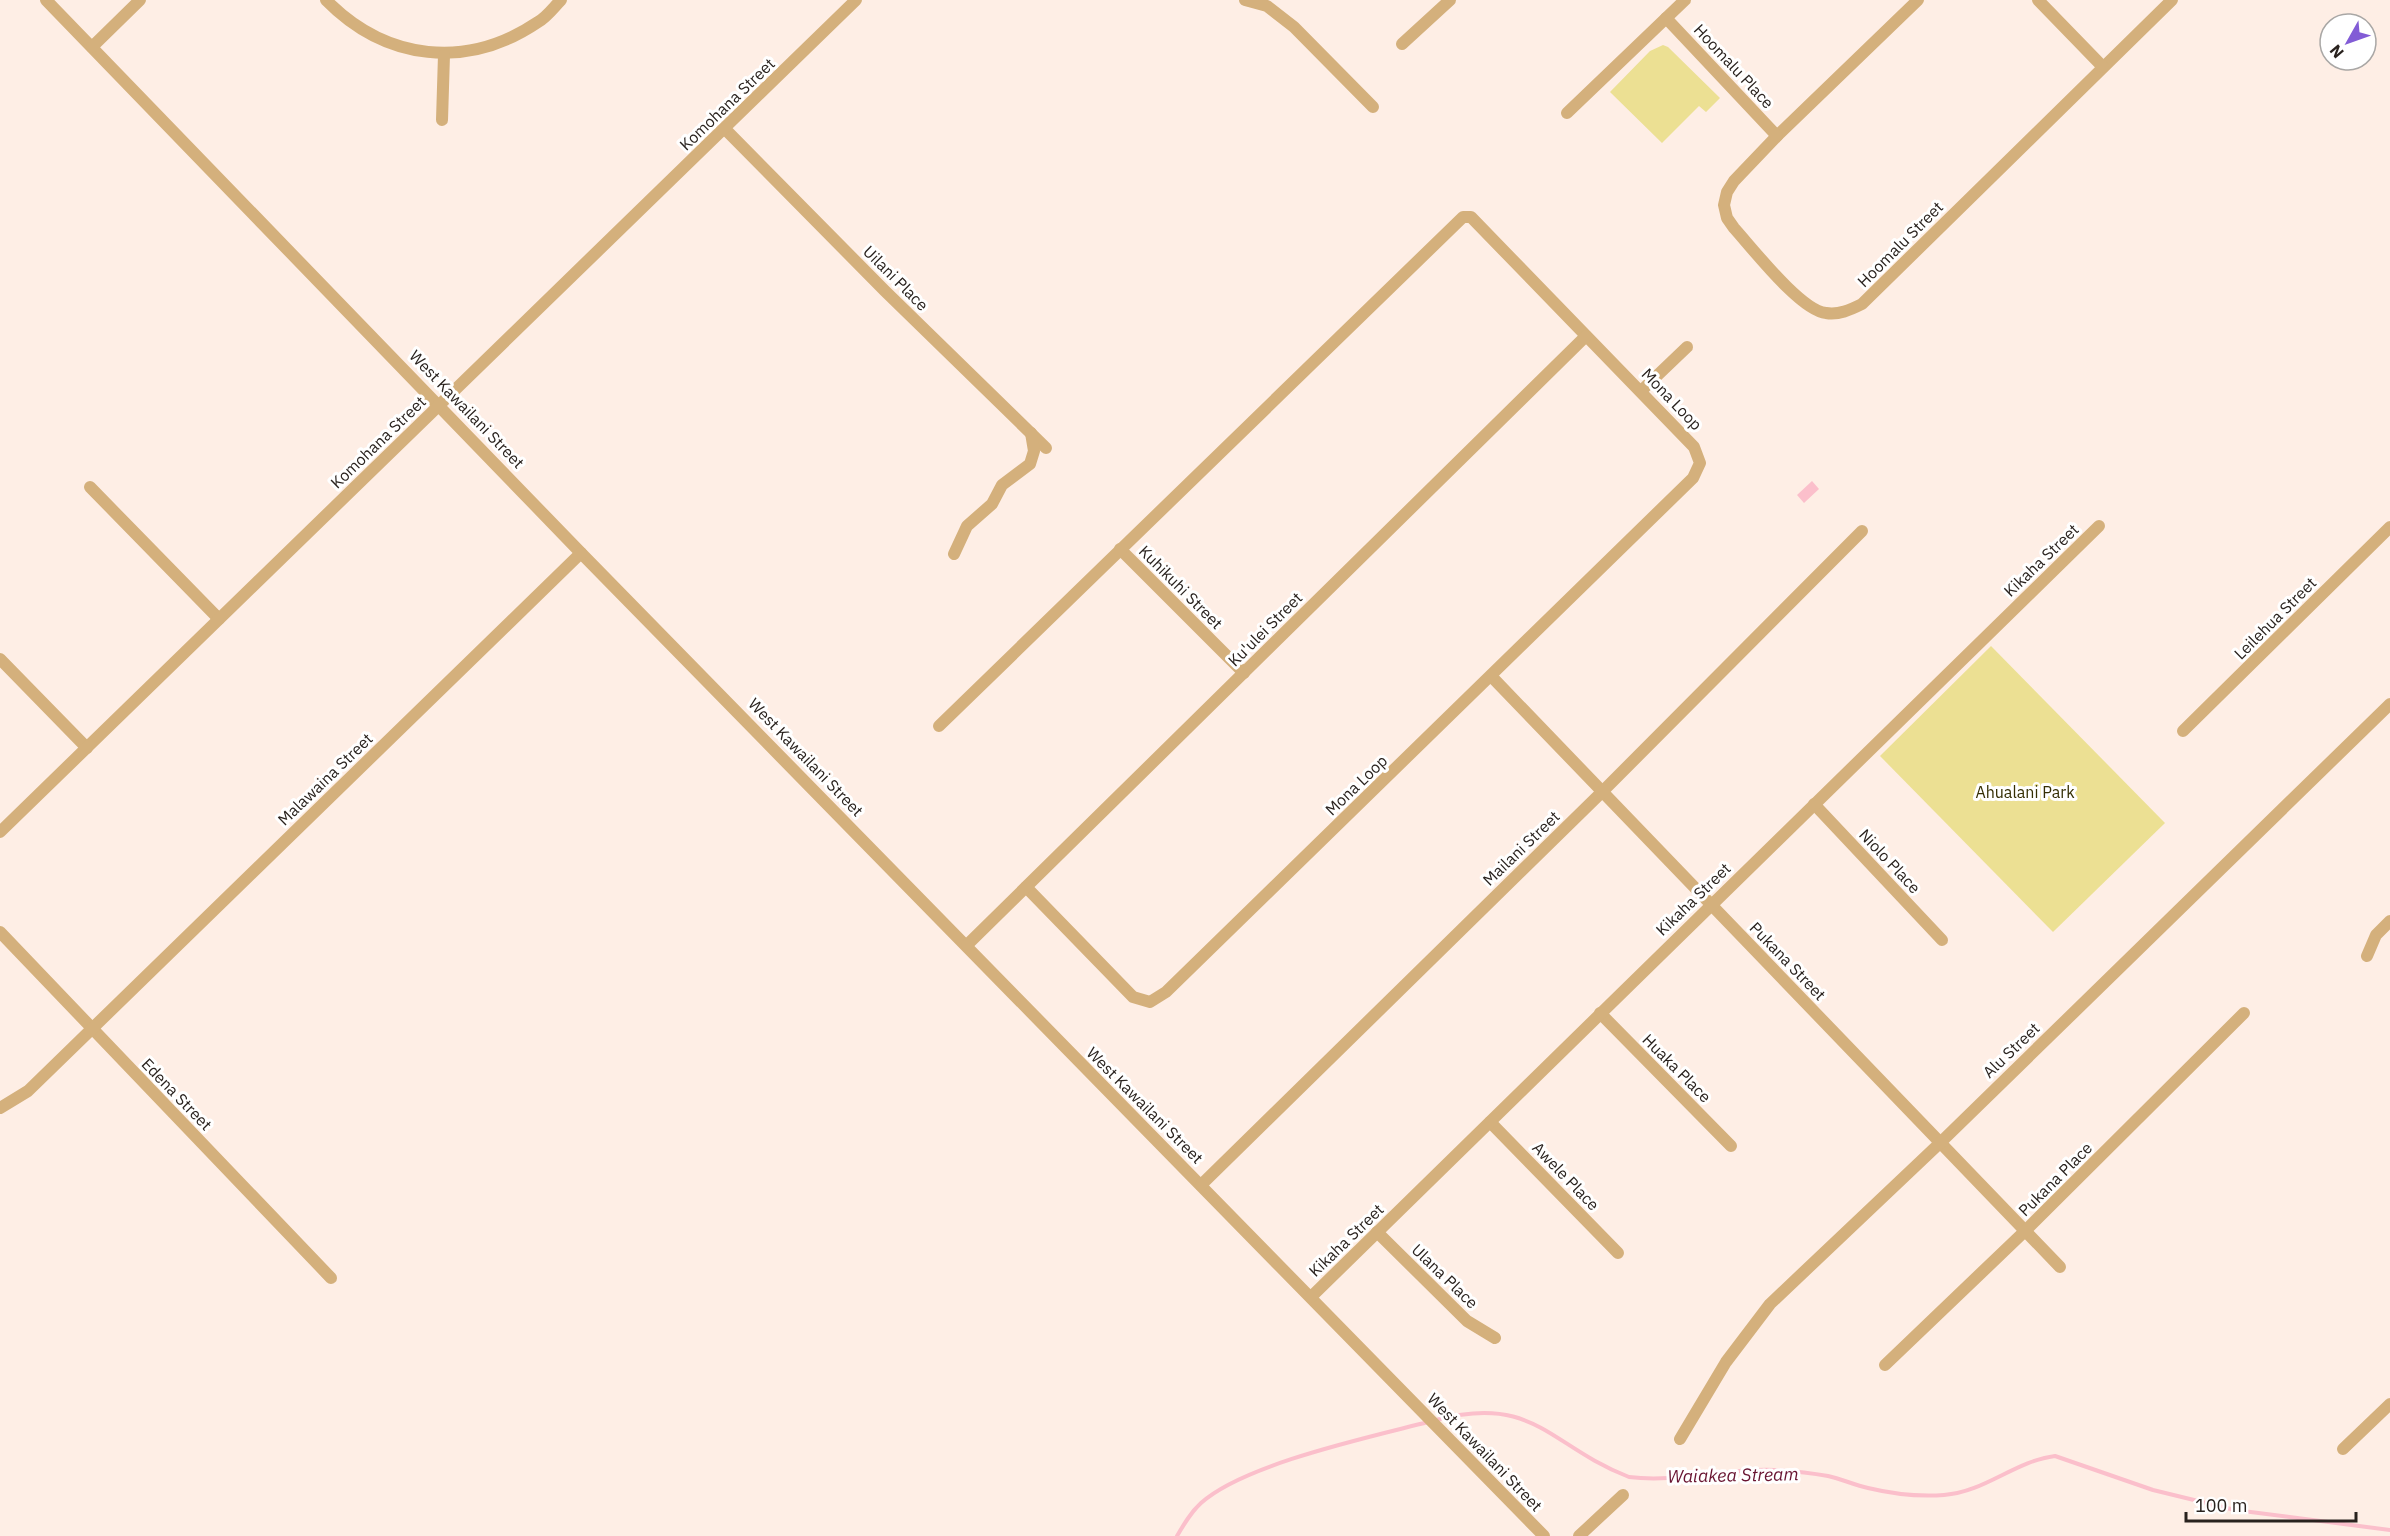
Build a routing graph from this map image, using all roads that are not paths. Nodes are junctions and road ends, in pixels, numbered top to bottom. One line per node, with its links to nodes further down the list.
1 (46, 0): 14 (street, West Kawailani Street)
2 (140, 0): 14 (street)
3 (326, 0): 15 (street)
4 (561, 0): 15 (street)
5 (856, 0): 20 (street, Komohana Street)
6 (1245, 0): 17 (street)
7 (1450, 0): 13 (street)
8 (1685, 0): 12 (street)
9 (1918, 0): 21 (street, Hoomalu Street)
10 (2038, 0): 16 (street)
11 (2172, 0): 16 (street, Hoomalu Street)
12 (1666, 18): 18 (street); 21 (street, Hoomalu Place)
13 (1402, 44)
14 (92, 47): 25 (street, West Kawailani Street)
15 (444, 55): 19 (street)
16 (2103, 67): 21 (street, Hoomalu Street)
17 (1373, 107)
18 (1567, 113)
19 (442, 120)
20 (725, 129): 25 (street, Komohana Street); 26 (street, Uilani Place)
21 (1777, 136)
22 (1587, 336): 24 (street, Mona Loop); 32 (street, Mona Loop); 37 (street, Ku'ulei Street)
23 (1686, 347): 24 (street)
24 (1641, 391): 38 (street, Mona Loop)
25 (440, 404): 33 (street, West Kawailani Street); 35 (street, Komohana Street)
26 (1031, 433): 27 (street, Uilani Place); 34 (street)
27 (1046, 448)
28 (90, 487): 35 (street)
29 (2099, 526): 44 (street, Kikaha Street)
30 (2390, 527): 41 (street, Leilehua Street)
31 (1862, 531): 43 (street, Mailani Street)
32 (1120, 549): 37 (street, Kuhikuhi Street); 40 (street, Mona Loop)
33 (581, 553): 51 (street, West Kawailani Street); 55 (street, Malawaina Street)
34 (954, 554)
35 (219, 619): 42 (street, Komohana Street)
36 (0, 659): 42 (street)
37 (1244, 673): 46 (street, Ku'ulei Street)
38 (1492, 677): 43 (street, Pukana Street); 46 (street, Mona Loop)
39 (2390, 704): 58 (street, Alu Street)
40 (939, 726)
41 (2183, 732)
42 (87, 748): 45 (street, Komohana Street)
43 (1603, 791): 47 (street, Pukana Street); 60 (street, Mailani Street)
44 (1814, 804): 47 (street, Kikaha Street); 50 (street, Niolo Place)
45 (0, 832)
46 (1026, 887): 51 (street, Ku'ulei Street)
47 (1711, 904): 53 (street, Kikaha Street); 58 (street, Pukana Street)
48 (2390, 921): 52 (street)
49 (0, 932): 55 (street, Edena Street)
50 (1942, 940)
51 (967, 945): 60 (street, West Kawailani Street)
52 (2367, 956)
53 (1600, 1013): 57 (street, Kikaha Street); 59 (street, Huaka Place)
54 (2244, 1013): 61 (street, Pukana Place)
55 (92, 1028): 56 (street, Malawaina Street); 65 (street, Edena Street)
56 (0, 1108)
57 (1490, 1122): 62 (street, Kikaha Street); 63 (street, Awele Place)
58 (1941, 1142): 61 (street, Pukana Street); 70 (street, Alu Street)
59 (1731, 1146)
60 (1201, 1185): 66 (street, West Kawailani Street)
61 (2025, 1231): 64 (street, Pukana Street); 68 (street, Pukana Place)
62 (1377, 1232): 66 (street, Kikaha Street); 67 (street, Ulana Place)
63 (1618, 1253)
64 (2060, 1267)
65 (331, 1278)
66 (1311, 1297): 73 (street, West Kawailani Street)
67 (1495, 1338)
68 (1885, 1365)
69 (2390, 1404): 71 (street)
70 (1680, 1439)
71 (2343, 1449)
72 (1623, 1495): 74 (street)
73 (1544, 1536)
74 (1580, 1536)

